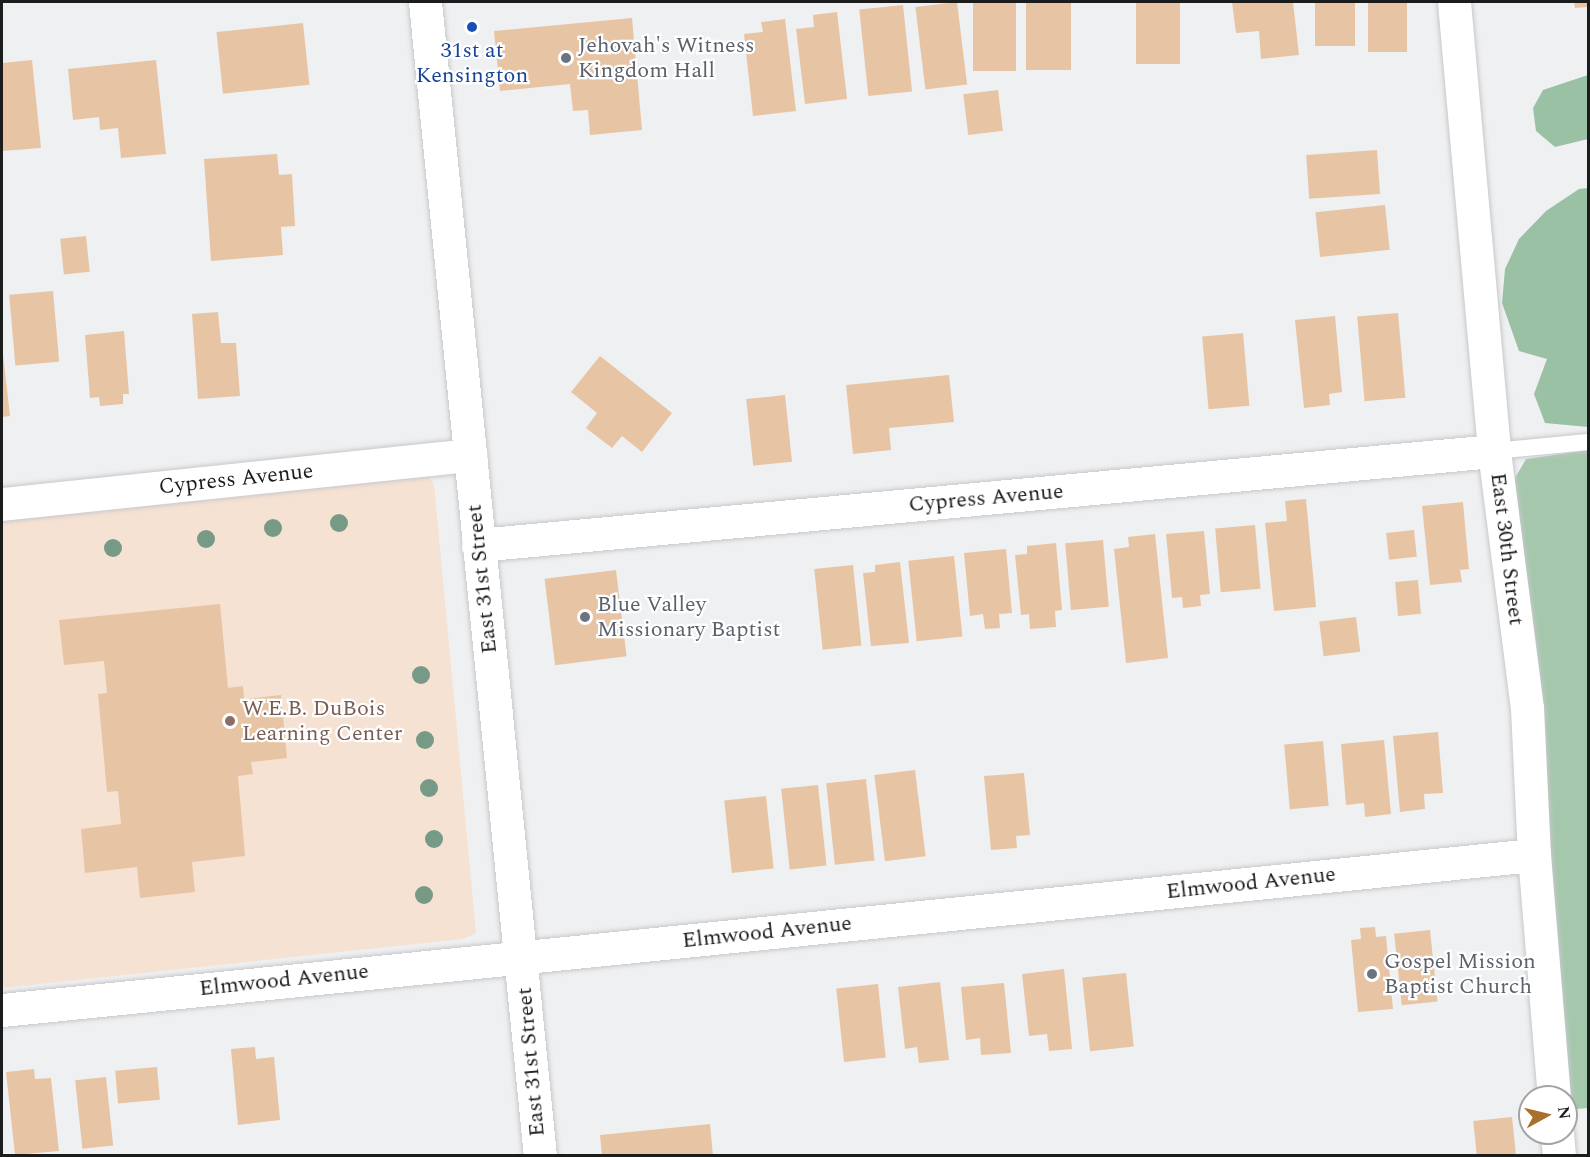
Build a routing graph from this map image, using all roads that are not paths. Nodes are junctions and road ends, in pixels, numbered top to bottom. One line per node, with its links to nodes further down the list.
1 (426, 2): 5 (street, East 31st Street)
2 (1454, 2): 4 (street, East 30th Street)
3 (1588, 442): 4 (lane)
4 (1494, 451): 7 (street, Cypress Avenue); 8 (street, East 30th Street)
5 (470, 455): 6 (street, Cypress Avenue); 7 (street, East 31st Street)
6 (2, 504)
7 (478, 544): 9 (street, East 31st Street)
8 (1534, 855): 9 (street, Elmwood Avenue); 11 (street, East 30th Street)
9 (521, 956): 10 (street, Elmwood Avenue); 12 (street, East 31st Street)
10 (2, 1010)
11 (1553, 1085)
12 (540, 1155)

